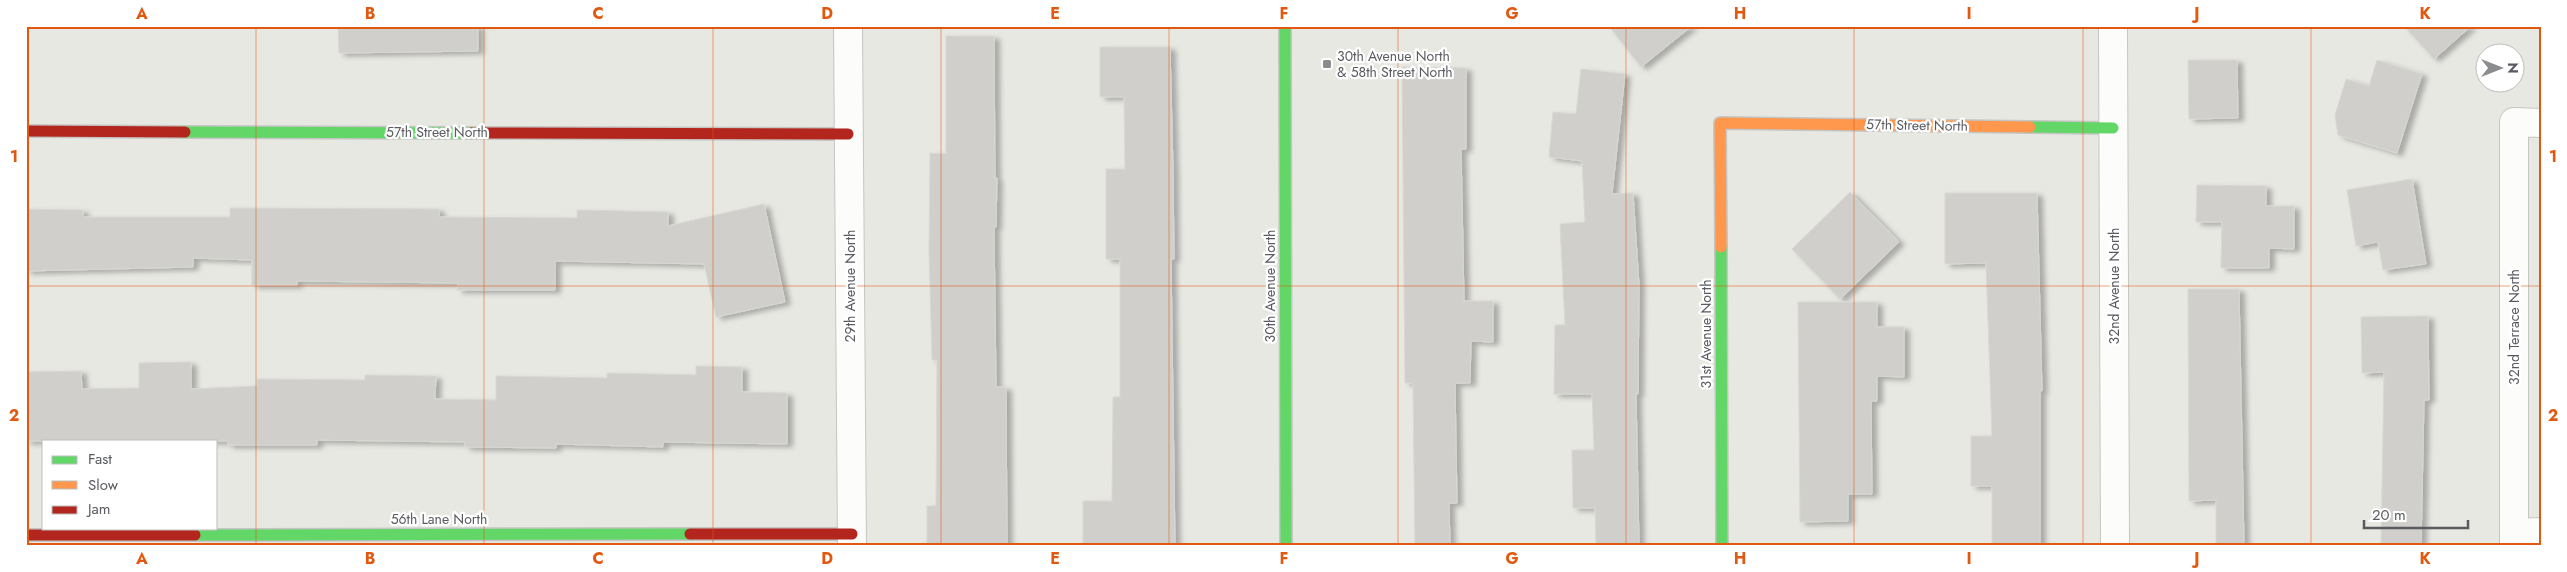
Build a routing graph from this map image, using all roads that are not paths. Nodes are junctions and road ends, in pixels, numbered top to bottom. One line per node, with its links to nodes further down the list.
1 (848, 26): 8 (street, 29th Avenue North)
2 (1285, 26): 13 (street, 30th Avenue North)
3 (2113, 26): 6 (street, 32nd Avenue North)
4 (2541, 122): 11 (street, 32nd Terrace North)
5 (1720, 123): 6 (street, 57th Street North); 14 (street, 31st Avenue North)
6 (2113, 128): 15 (street, 32nd Avenue North)
7 (26, 131): 8 (street, 57th Street North)
8 (848, 134): 12 (street, 29th Avenue North)
9 (2541, 532): 11 (street, 32nd Terrace North)
10 (26, 535): 12 (street, 56th Lane North)
11 (2514, 539)
12 (852, 540)
13 (1286, 546)
14 (1722, 546)
15 (2115, 546)

